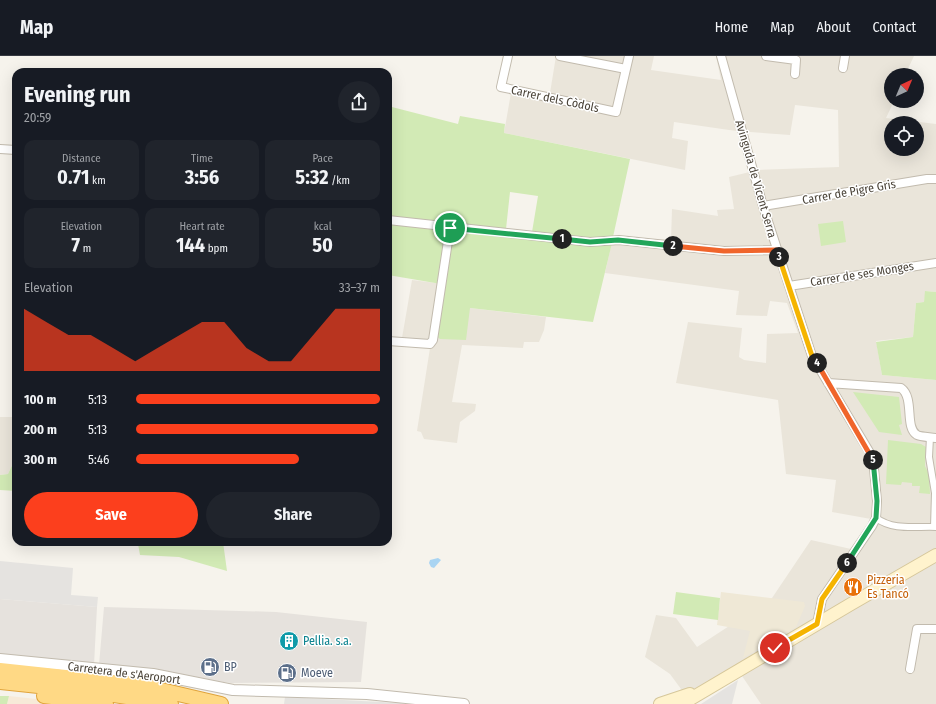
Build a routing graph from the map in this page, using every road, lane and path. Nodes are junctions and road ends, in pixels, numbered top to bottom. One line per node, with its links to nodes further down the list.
1 (508, 56): 8 (street, Carrer dels Còdols)
2 (560, 56): 8 (street)
3 (629, 56): 8 (street)
4 (721, 56): 13 (street, Avinguda de Vicent Serra)
5 (766, 56): 9 (street)
6 (845, 56): 7 (street)
7 (844, 68)
8 (626, 69)
9 (795, 74)
10 (0, 149): 11 (street)
11 (12, 150)
12 (936, 179): 13 (street, Carrer de Pigre Gris)
13 (763, 206): 16 (street, Avinguda de Vicent Serra)
14 (392, 221): 15 (street)
15 (450, 228): 16 (street); 19 (street)
16 (777, 250): 18 (street, Avinguda de Vicent Serra)
17 (936, 263): 18 (street, Carrer de ses Monges)
18 (789, 286): 20 (street, Avinguda de Vicent Serra)
19 (392, 341)
20 (828, 382): 21 (street); 23 (street, Avinguda de Vicent Serra)
21 (933, 438): 22 (street)
22 (935, 493): 24 (street)
23 (876, 518): 24 (street); 26 (street, Avinguda de Vicent Serra)
24 (935, 527)
25 (936, 555): 26 (main road)
26 (817, 624): 32 (main road)
27 (936, 629): 29 (street)
28 (0, 660): 38 (street, Carretera de s'Aeroport)
29 (910, 669)
30 (0, 670): 37 (highway)
31 (0, 682): 36 (highway)
32 (710, 686): 34 (main road); 39 (main road)
33 (0, 692): 35 (highway)
34 (692, 700): 40 (main road)
35 (106, 704)
36 (171, 704)
37 (220, 704)
38 (464, 704)
39 (660, 704)
40 (682, 704)

